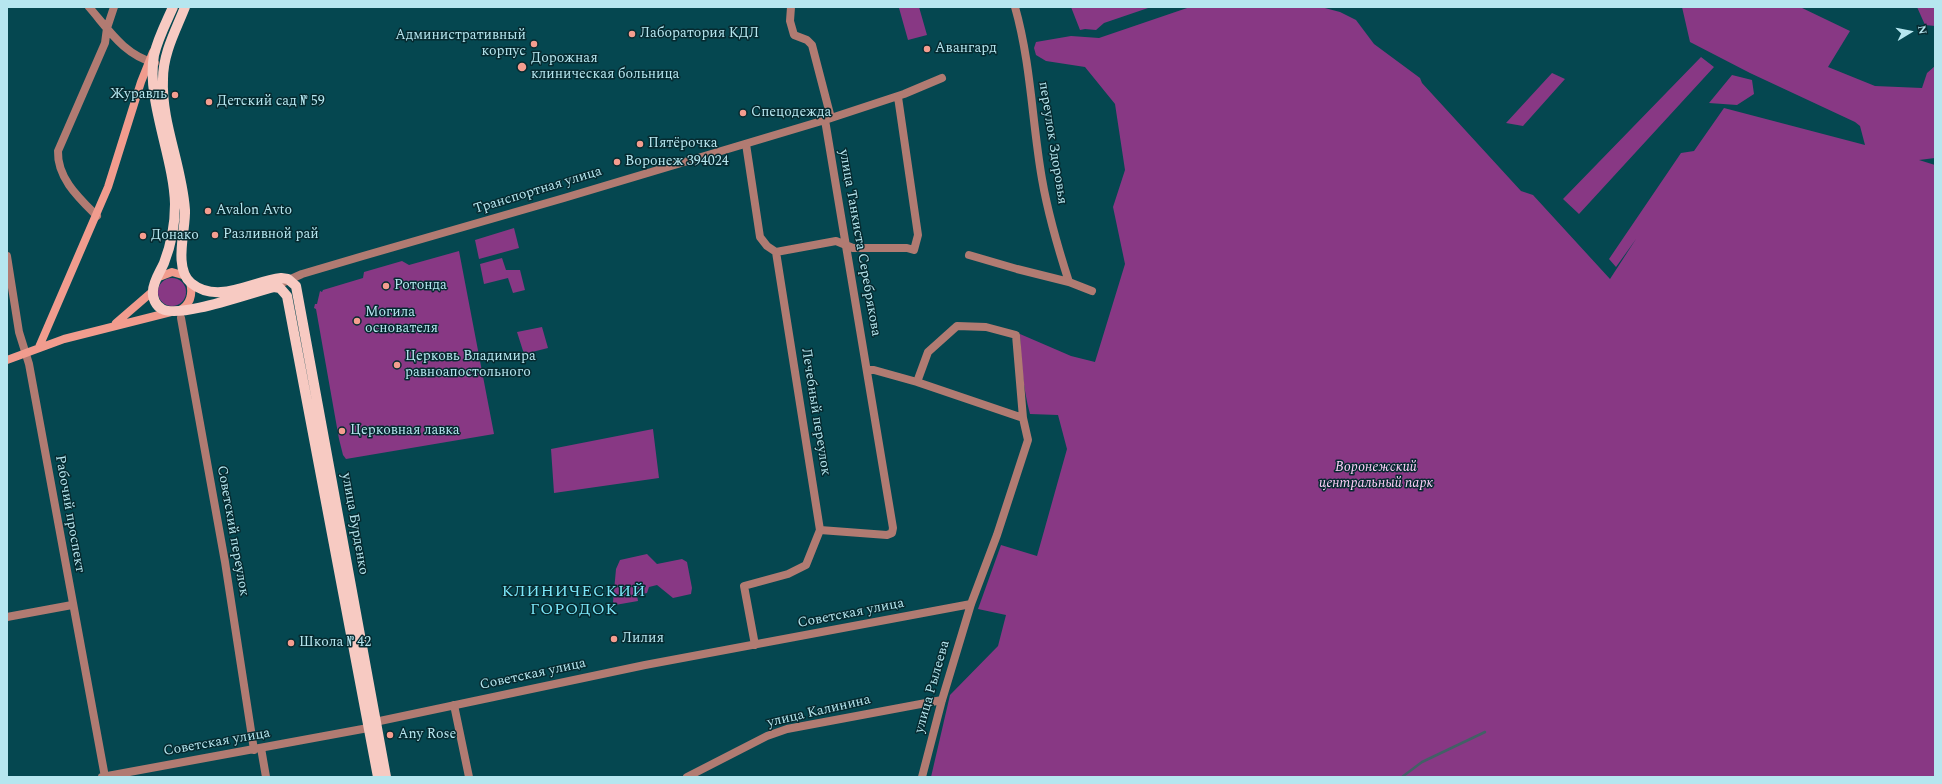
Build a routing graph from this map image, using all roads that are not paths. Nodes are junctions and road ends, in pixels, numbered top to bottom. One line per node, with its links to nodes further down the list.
1 (89, 7): 7 (street)
2 (114, 7): 7 (street)
3 (172, 7): 8 (main road)
4 (185, 7): 8 (main road)
5 (791, 7): 11 (street, улица Танкиста Серебрякова)
6 (1016, 7): 21 (street, переулок Здоровья)
7 (107, 28): 8 (street); 13 (street)
8 (155, 63): 13 (main road); 18 (main road); 19 (main road)
9 (942, 78): 10 (street, Транспортная улица)
10 (898, 97): 11 (street, Транспортная улица); 14 (street)
11 (828, 119): 12 (street, Транспортная улица); 14 (street, улица Танкиста Серебрякова)
12 (746, 144): 15 (street); 20 (street, Транспортная улица)
13 (97, 216): 27 (main road)
14 (847, 245): 15 (street); 30 (street, улица Танкиста Серебрякова)
15 (776, 252): 33 (street, Лечебный переулок)
16 (969, 255): 21 (street)
17 (7, 256): 28 (street, Рабочий проспект)
18 (159, 277): 19 (main road); 24 (main road)
19 (188, 279): 20 (main road); 25 (main road)
20 (288, 279): 22 (street, Транспортная улица); 40 (main road, улица Бурденко)
21 (1069, 282): 23 (street)
22 (277, 287): 25 (main road); 40 (main road, улица Бурденко)
23 (1092, 291)
24 (152, 292): 25 (main road); 26 (main road)
25 (177, 314): 26 (main road); 41 (street, Советский переулок)
26 (114, 325): 27 (main road)
27 (39, 347): 28 (main road)
28 (26, 352): 29 (main road); 35 (street, Рабочий проспект)
29 (7, 360)
30 (867, 370): 31 (street); 33 (street, улица Танкиста Серебрякова)
31 (917, 382): 32 (street); 32 (street)
32 (1023, 418): 34 (street)
33 (820, 530): 37 (street)
34 (971, 604): 37 (street, Советская улица); 38 (street, улица Рылеева)
35 (72, 605): 36 (street); 42 (street, Рабочий проспект)
36 (7, 617)
37 (755, 645): 39 (street, Советская улица)
38 (942, 700): 47 (street, улица Калинина); 48 (street, улица Рылеева)
39 (454, 705): 40 (street, Советская улица); 46 (street)
40 (371, 725): 41 (street, Советская улица); 44 (main road, улица Бурденко); 45 (main road, улица Бурденко)
41 (258, 749): 42 (street, Советская улица); 43 (street, Советский переулок)
42 (104, 777)
43 (266, 777)
44 (378, 777)
45 (386, 777)
46 (469, 777)
47 (687, 777)
48 (922, 777)

